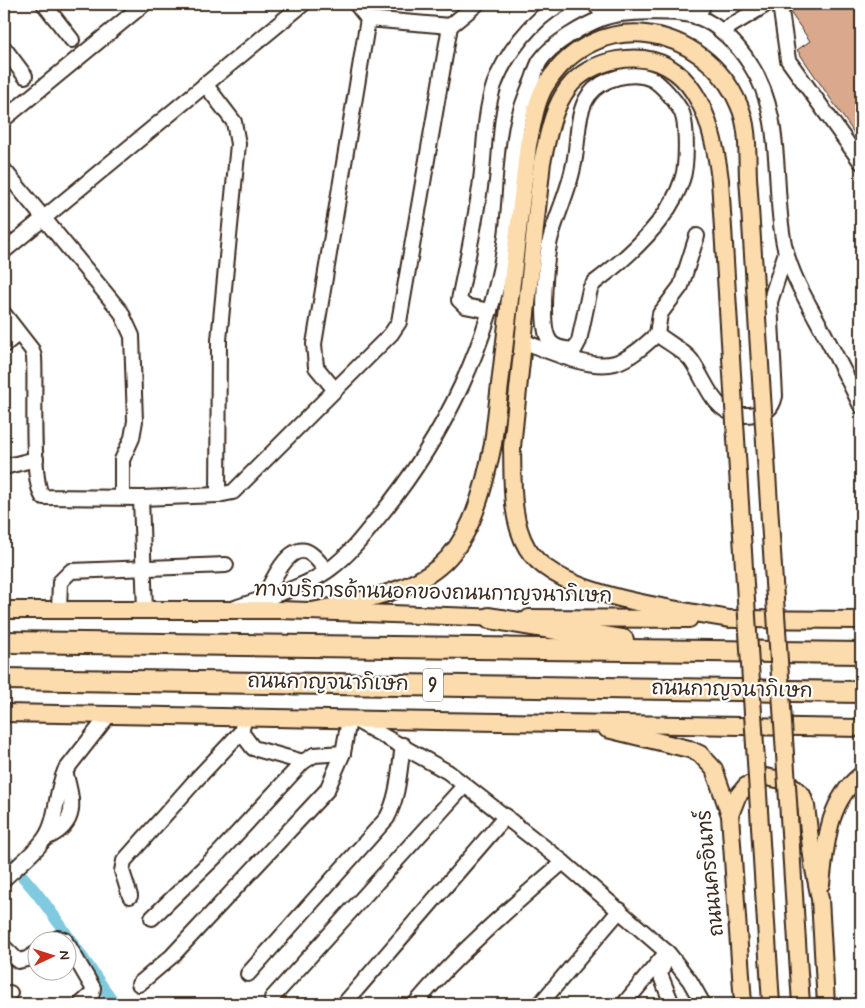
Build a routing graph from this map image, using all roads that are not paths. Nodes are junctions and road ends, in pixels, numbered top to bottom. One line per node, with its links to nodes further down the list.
1 (44, 4): 16 (street)
2 (144, 4): 20 (street)
3 (303, 4): 19 (street)
4 (356, 4): 13 (street)
5 (476, 4): 14 (street)
6 (561, 4): 27 (street)
7 (595, 4): 11 (street)
8 (704, 4): 12 (street)
9 (767, 4): 15 (street)
10 (780, 4): 21 (street)
11 (605, 17): 12 (street); 27 (street)
12 (697, 17): 15 (street)
13 (368, 19): 14 (street); 34 (street)
14 (450, 26): 34 (street)
15 (722, 31): 26 (street)
16 (72, 40)
17 (4, 48): 18 (street)
18 (25, 76)
19 (205, 84): 23 (street); 38 (street)
20 (4, 119)
21 (861, 162)
22 (4, 170): 23 (street)
23 (44, 219): 25 (street); 39 (street)
24 (697, 236): 30 (street)
25 (4, 251)
26 (786, 252): 30 (street); 35 (street)
27 (490, 311): 43 (street)
28 (4, 314): 29 (street)
29 (18, 334): 32 (street); 36 (street)
30 (657, 334): 33 (street)
31 (525, 342): 33 (street); 51 (main road); 92 (main road, bridge)
32 (4, 345)
33 (572, 354): 33 (street)
34 (335, 390): 38 (street)
35 (861, 406)
36 (36, 459): 37 (street); 39 (street)
37 (4, 468)
38 (218, 495): 40 (street)
39 (122, 497): 40 (street)
40 (141, 498): 42 (street)
41 (226, 565): 42 (street)
42 (143, 567): 46 (street); 47 (street)
43 (327, 571): 44 (street); 44 (street)
44 (264, 597): 48 (street)
45 (4, 610): 46 (main road, ทางบริการด้านนอกของถนนกาญจนาภิเษก)
46 (59, 610): 47 (main road, ทางบริการด้านนอกของถนนกาญจนาภิเษก)
47 (145, 610): 48 (main road, ทางบริการด้านนอกของถนนกาญจนาภิเษก)
48 (230, 610): 49 (main road, ทางบริการด้านนอกของถนนกาญจนาภิเษก)
49 (312, 611): 50 (main road, ทางบริการด้านนอกของถนนกาญจนาภิเษก); 93 (main road, bridge)
50 (490, 618): 51 (main road, ทางบริการด้านนอกของถนนกาญจนาภิเษก); 54 (highway)
51 (730, 619): 52 (main road, ทางบริการด้านนอกของถนนกาญจนาภิเษก)
52 (861, 620)
53 (4, 642): 54 (highway, ถนนกาญจนาภิเษก / 9)
54 (658, 650): 55 (highway, ถนนกาญจนาภิเษก / 9)
55 (861, 653)
56 (4, 678): 57 (highway, ถนนกาญจนาภิเษก / 9)
57 (861, 692)
58 (4, 713): 59 (main road)
59 (108, 716): 62 (main road); 72 (street)
60 (352, 720): 61 (main road); 62 (main road); 64 (street); 65 (street)
61 (576, 722): 63 (main road); 69 (main road, ถนนนครอินทร์)
62 (243, 726): 66 (street); 73 (street)
63 (861, 728)
64 (403, 745): 68 (street); 81 (street)
65 (343, 753): 66 (street); 82 (street)
66 (303, 762): 76 (street)
67 (861, 775): 74 (main road)
68 (464, 786): 70 (street); 83 (street)
69 (730, 815): 74 (main road); 91 (main road, ถนนนครอินทร์)
70 (506, 816): 71 (street); 85 (street)
71 (563, 862): 75 (street); 86 (street)
72 (5, 878)
73 (130, 896)
74 (820, 899): 94 (main road)
75 (620, 910): 78 (street); 87 (street)
76 (152, 918)
77 (4, 947): 79 (street)
78 (668, 953): 88 (street); 89 (street); 90 (street)
79 (28, 958)
80 (78, 962): 84 (street)
81 (248, 974)
82 (139, 984)
83 (272, 998)
84 (81, 1004)
85 (344, 1004)
86 (415, 1004)
87 (540, 1004)
88 (624, 1004)
89 (672, 1004)
90 (703, 1004)
91 (744, 1004)
92 (771, 1004)
93 (801, 1004)
94 (826, 1004)

